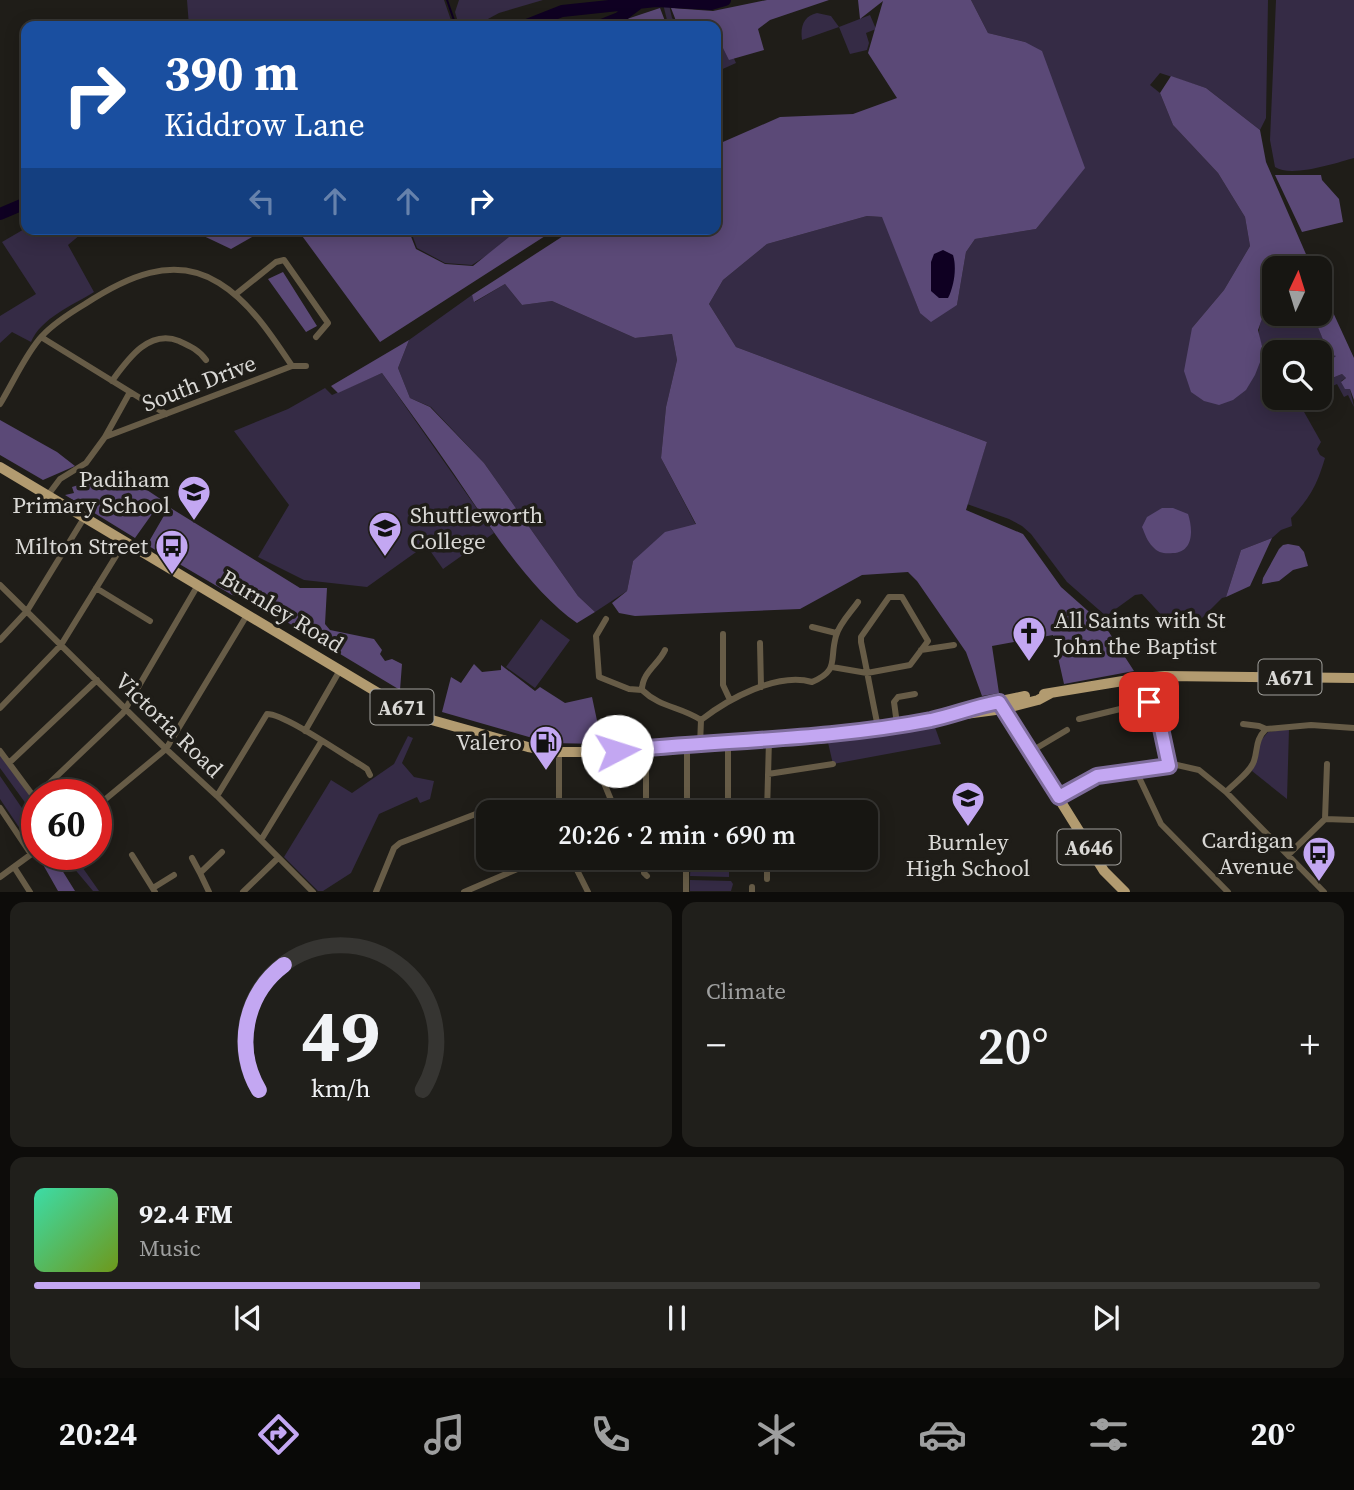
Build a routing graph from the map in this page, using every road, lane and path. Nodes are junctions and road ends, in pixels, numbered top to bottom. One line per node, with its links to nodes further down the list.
1 (236, 294): 2 (street); 3 (street); 5 (street)
2 (41, 337): 7 (street); 9 (street)
3 (316, 337)
4 (206, 360): 7 (street)
5 (292, 366): 6 (street, South Drive); 10 (street, South Drive)
6 (306, 366)
7 (112, 381): 8 (street)
8 (130, 392): 10 (street); 11 (street, South Drive)
9 (0, 404)
10 (166, 414): 11 (street, South Drive)
11 (105, 437): 13 (street, South Drive)
12 (0, 467): 13 (main road, Burnley Road / A671)
13 (48, 495): 14 (main road, Burnley Road / A671)
14 (84, 518): 15 (main road, Burnley Road / A671); 20 (street)
15 (124, 542): 17 (main road, Burnley Road / A671); 18 (street)
16 (0, 585): 20 (street, Victoria Road)
17 (198, 585): 21 (main road, Burnley Road / A671); 44 (street)
18 (96, 588): 23 (street); 29 (street)
19 (858, 602): 25 (street)
20 (27, 611): 27 (street); 29 (street, Victoria Road)
21 (248, 613): 34 (main road, Burnley Road / A671); 60 (street)
22 (606, 619): 39 (street)
23 (150, 621)
24 (812, 627): 25 (street)
25 (836, 633): 33 (street)
26 (723, 634): 41 (street)
27 (0, 640)
28 (760, 643): 38 (street)
29 (61, 645): 37 (street, Victoria Road); 43 (street)
30 (954, 645): 32 (street)
31 (665, 650): 39 (street)
32 (921, 650): 35 (street); 35 (street)
33 (832, 667): 35 (street); 38 (street)
34 (340, 670): 53 (street); 63 (main road, Burnley Road / A671)
35 (867, 673): 49 (street)
36 (1354, 678): 42 (main road, A671)
37 (97, 680): 44 (street, Victoria Road); 66 (street)
38 (761, 687): 41 (street)
39 (642, 690): 46 (street)
40 (915, 694): 47 (street)
41 (730, 700): 46 (street)
42 (1001, 705): 47 (main road, A671); 65 (main road, A646)
43 (0, 708)
44 (126, 708): 60 (street, Victoria Road); 74 (street)
45 (1079, 719): 69 (street)
46 (701, 720): 57 (street)
47 (898, 724): 49 (main road, A671)
48 (1242, 724): 51 (street)
49 (878, 727): 54 (main road, A671)
50 (1354, 728): 51 (street)
51 (1266, 729): 75 (street)
52 (1067, 730): 65 (street)
53 (304, 731): 55 (street); 77 (street)
54 (769, 740): 56 (main road, A671); 71 (street)
55 (321, 742): 72 (street); 90 (street)
56 (728, 744): 57 (main road, A671); 83 (street)
57 (700, 745): 58 (main road, A671)
58 (687, 746): 59 (main road, A671); 82 (street)
59 (646, 748): 62 (main road, A671); 62 (street); 81 (street)
60 (166, 749): 76 (street); 77 (street, Victoria Road)
61 (0, 751): 66 (street)
62 (617, 751): 64 (main road, A671)
63 (559, 752): 64 (main road, A671); 79 (street)
64 (604, 752): 80 (street)
65 (1030, 752): 78 (main road, A646)
66 (9, 763): 73 (street)
67 (833, 764): 71 (street)
68 (1327, 764): 87 (street)
69 (1169, 766): 70 (street); 75 (street)
70 (1136, 771): 78 (street); 118 (street)
71 (768, 774): 84 (street)
72 (370, 775)
73 (22, 779)
74 (55, 779)
75 (1226, 792): 93 (street)
76 (112, 794)
77 (218, 796): 90 (street, Victoria Road)
78 (1059, 797): 117 (main road, A646)
79 (559, 800)
80 (611, 800)
81 (646, 800)
82 (687, 800)
83 (728, 800)
84 (767, 800)
85 (0, 808): 89 (street)
86 (476, 814): 113 (street)
87 (1325, 819): 88 (street); 93 (street)
88 (1354, 820)
89 (21, 835)
90 (261, 840): 95 (street, Victoria Road)
91 (222, 852): 103 (street)
92 (132, 855): 108 (street)
93 (1288, 855): 119 (street)
94 (192, 858): 103 (street)
95 (278, 858): 111 (street); 112 (street, Victoria Road)
96 (21, 862): 97 (street)
97 (14, 867): 105 (street); 109 (street)
98 (512, 870): 114 (street)
99 (577, 870): 115 (street)
100 (645, 870): 106 (street)
101 (686, 870): 116 (street)
102 (767, 870): 107 (street)
103 (200, 873): 110 (street)
104 (174, 875): 108 (street)
105 (0, 877)
106 (647, 877)
107 (767, 879)
108 (154, 890)
109 (30, 891)
110 (209, 891)
111 (243, 891)
112 (313, 891)
113 (376, 891)
114 (464, 891)
115 (588, 891)
116 (686, 891)
117 (1125, 891)
118 (1228, 891)
119 (1324, 891)

